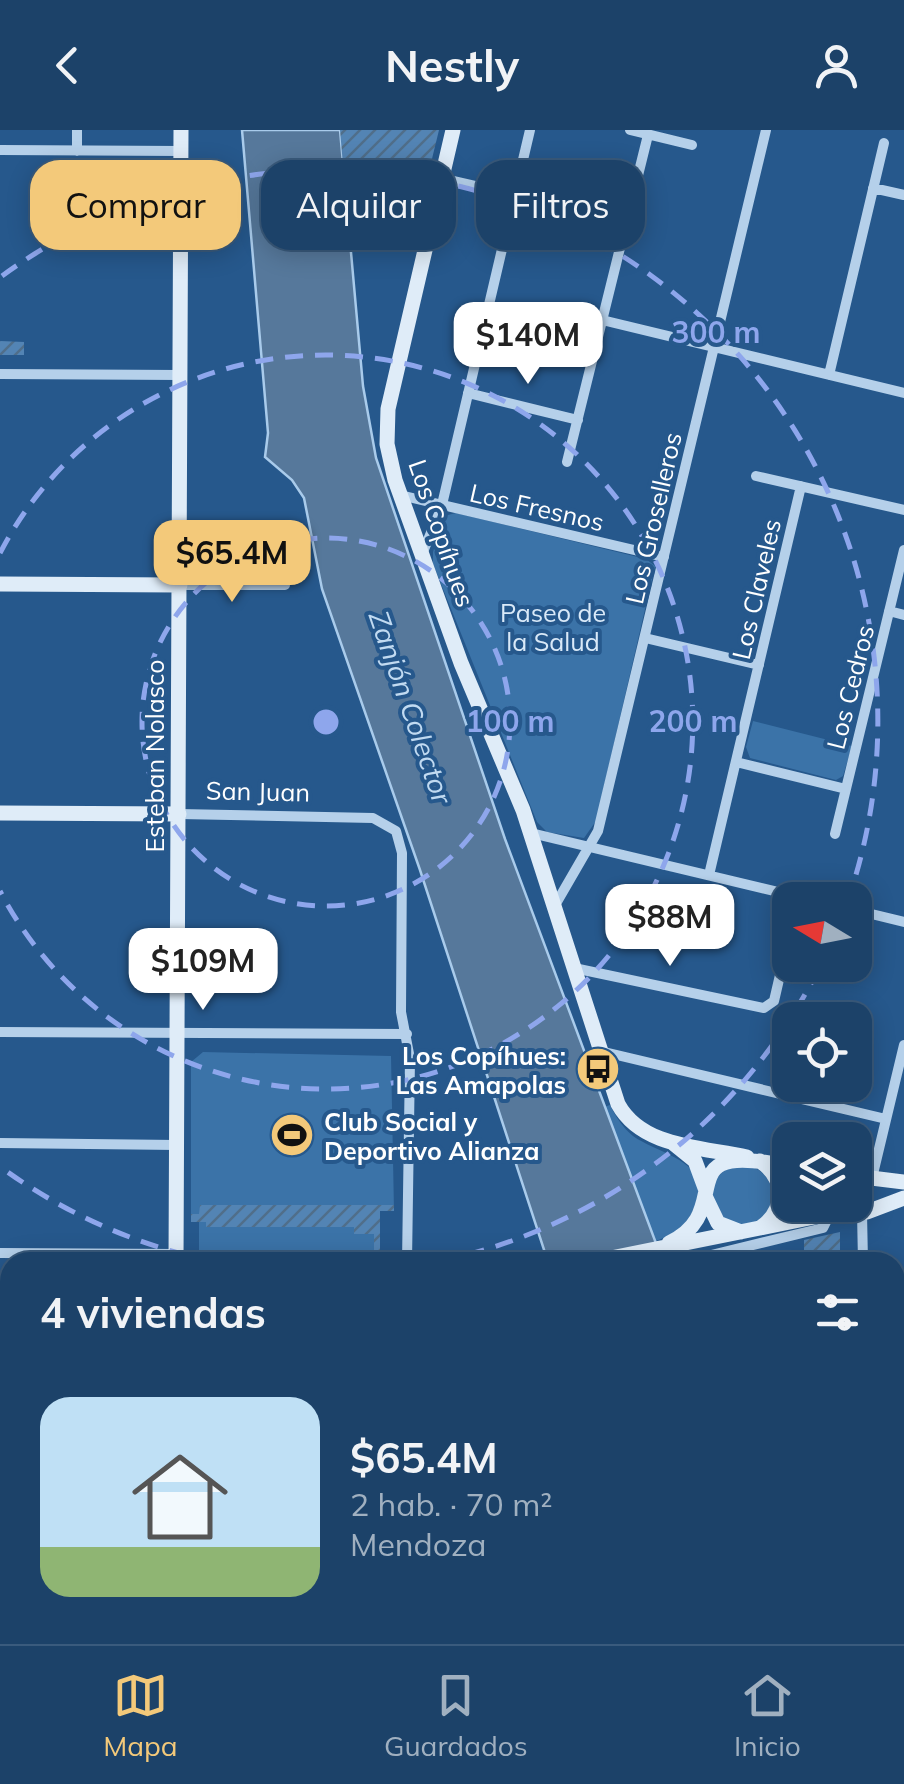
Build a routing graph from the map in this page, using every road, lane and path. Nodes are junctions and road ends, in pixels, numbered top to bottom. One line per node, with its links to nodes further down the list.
1 (77, 130): 11 (street)
2 (181, 130): 12 (main road, Esteban Nolasco)
3 (453, 130): 13 (main road, Los Copíhues)
4 (530, 130): 14 (street)
5 (630, 130): 7 (street)
6 (766, 130): 20 (street, Los Groselleros)
7 (648, 134): 9 (street); 19 (street)
8 (884, 143): 15 (street)
9 (692, 145)
10 (0, 150): 11 (street)
11 (77, 151): 12 (street)
12 (181, 152): 23 (main road, Esteban Nolasco)
13 (446, 160)
14 (523, 160)
15 (874, 188): 16 (street); 22 (street)
16 (904, 195)
17 (426, 250): 30 (main road, Los Copíhues)
18 (502, 250): 25 (street)
19 (602, 320): 20 (street); 26 (street)
20 (714, 347): 22 (street); 35 (street, Los Groselleros)
21 (0, 374): 23 (street)
22 (828, 374): 24 (street)
23 (181, 375): 37 (main road, Esteban Nolasco)
24 (904, 393)
25 (468, 394): 26 (street); 31 (street)
26 (578, 420): 27 (street)
27 (567, 462)
28 (756, 476): 29 (street)
29 (801, 486): 32 (street); 42 (street, Los Claveles)
30 (400, 495): 31 (street, Los Fresnos); 34 (main road, Los Copíhues)
31 (442, 505): 34 (street); 35 (street, Los Fresnos)
32 (904, 510)
33 (904, 550): 39 (street, Los Cedros)
34 (422, 555): 47 (main road, Los Copíhues)
35 (664, 557): 41 (street, Los Groselleros)
36 (0, 584): 37 (main road)
37 (180, 586): 38 (street); 46 (main road, Esteban Nolasco)
38 (285, 586)
39 (889, 611): 40 (street); 44 (street, Los Cedros)
40 (904, 615)
41 (645, 638): 42 (street); 49 (street, Los Groselleros)
42 (758, 665): 43 (street, Los Claveles)
43 (736, 762): 44 (street); 50 (street, Los Claveles)
44 (846, 789): 48 (street, Los Cedros)
45 (0, 813): 46 (main road, San Juan)
46 (179, 814): 58 (main road, Esteban Nolasco); 59 (street, San Juan)
47 (531, 834): 49 (street); 52 (main road, Los Copíhues)
48 (835, 834)
49 (590, 848): 50 (street); 52 (street, Los Groselleros)
50 (709, 876): 51 (street)
51 (772, 892)
52 (554, 906): 55 (main road, Los Copíhues)
53 (872, 914): 54 (street)
54 (904, 922)
55 (574, 968): 56 (street); 61 (main road, Los Copíhues)
56 (775, 982)
57 (0, 1032): 58 (street)
58 (178, 1032): 59 (street); 65 (main road, Esteban Nolasco)
59 (406, 1034): 80 (street)
60 (904, 1045): 62 (street)
61 (600, 1051): 62 (street); 63 (main road, Los Copíhues)
62 (886, 1119): 68 (street)
63 (670, 1142): 66 (main road, Los Copíhues); 70 (main road, Los Copíhues)
64 (0, 1143): 65 (street)
65 (177, 1145): 79 (main road, Esteban Nolasco)
66 (749, 1158): 67 (main road, Los Copíhues); 70 (main road); 77 (main road)
67 (772, 1163)
68 (874, 1179): 69 (main road); 72 (main road)
69 (904, 1182)
70 (705, 1193): 77 (main road); 78 (main road)
71 (904, 1198): 73 (main road)
72 (872, 1200)
73 (872, 1206)
74 (794, 1222): 77 (main road)
75 (827, 1222): 82 (street)
76 (860, 1222): 83 (street)
77 (749, 1232): 78 (main road)
78 (656, 1248): 81 (main road)
79 (176, 1252)
80 (407, 1252)
81 (637, 1252)
82 (720, 1252)
83 (862, 1252)

